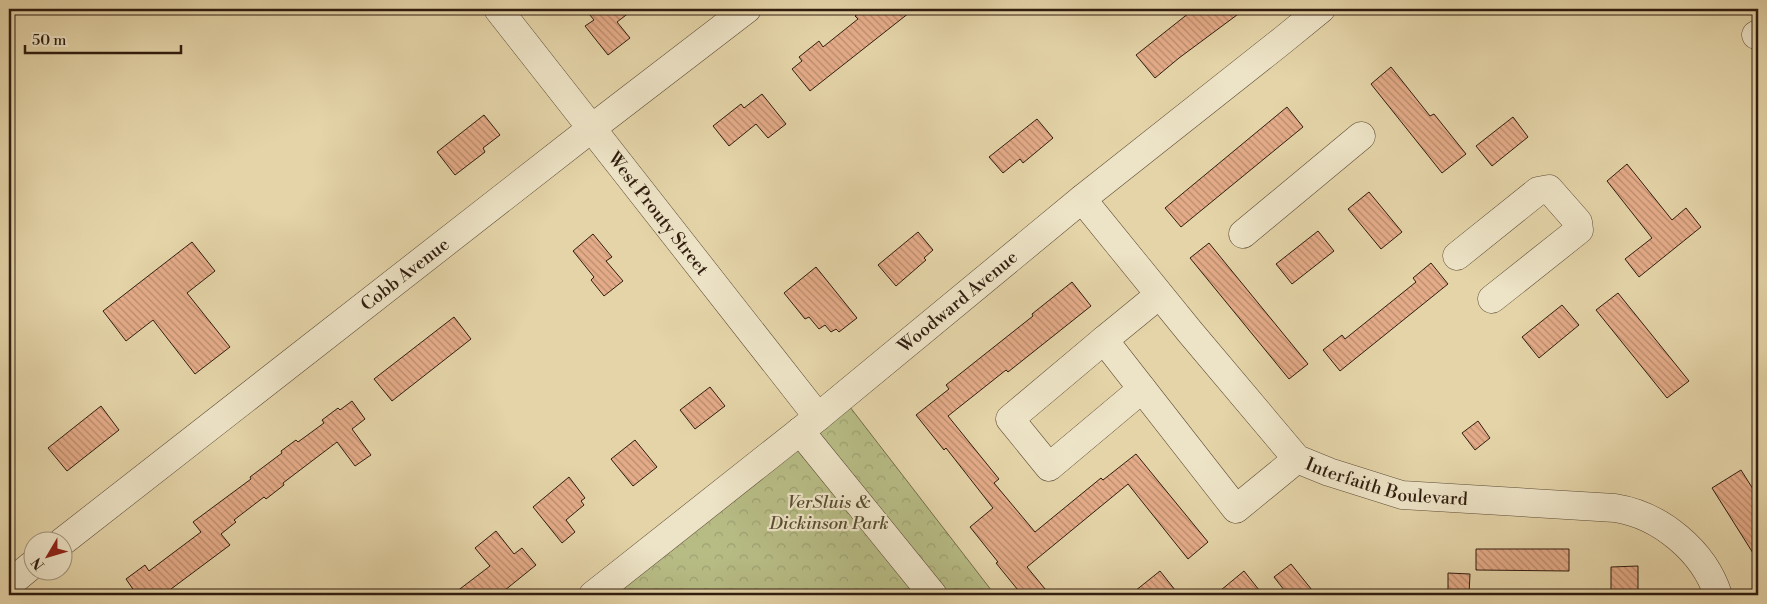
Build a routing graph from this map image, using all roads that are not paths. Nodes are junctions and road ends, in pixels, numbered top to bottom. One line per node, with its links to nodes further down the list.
1 (498, 9): 4 (street, West Prouty Street)
2 (747, 9): 4 (street, Cobb Avenue)
3 (1321, 9): 6 (street, Woodward Avenue)
4 (592, 128): 13 (street, West Prouty Street); 15 (street, Cobb Avenue)
5 (1361, 136): 7 (street)
6 (1082, 199): 9 (street, Interfaith Boulevard); 13 (street, Woodward Avenue)
7 (1243, 234)
8 (1457, 256): 10 (street)
9 (1159, 295): 11 (street); 14 (street, Interfaith Boulevard)
10 (1492, 299)
11 (1104, 340): 12 (street); 12 (street)
12 (1142, 389): 14 (street)
13 (809, 424): 18 (street, Woodward Avenue); 19 (street, West Prouty Street)
14 (1297, 459): 20 (street, Interfaith Boulevard)
15 (72, 534)
16 (22, 573): 17 (street)
17 (9, 584)
18 (593, 595)
19 (933, 595)
20 (1718, 595)

